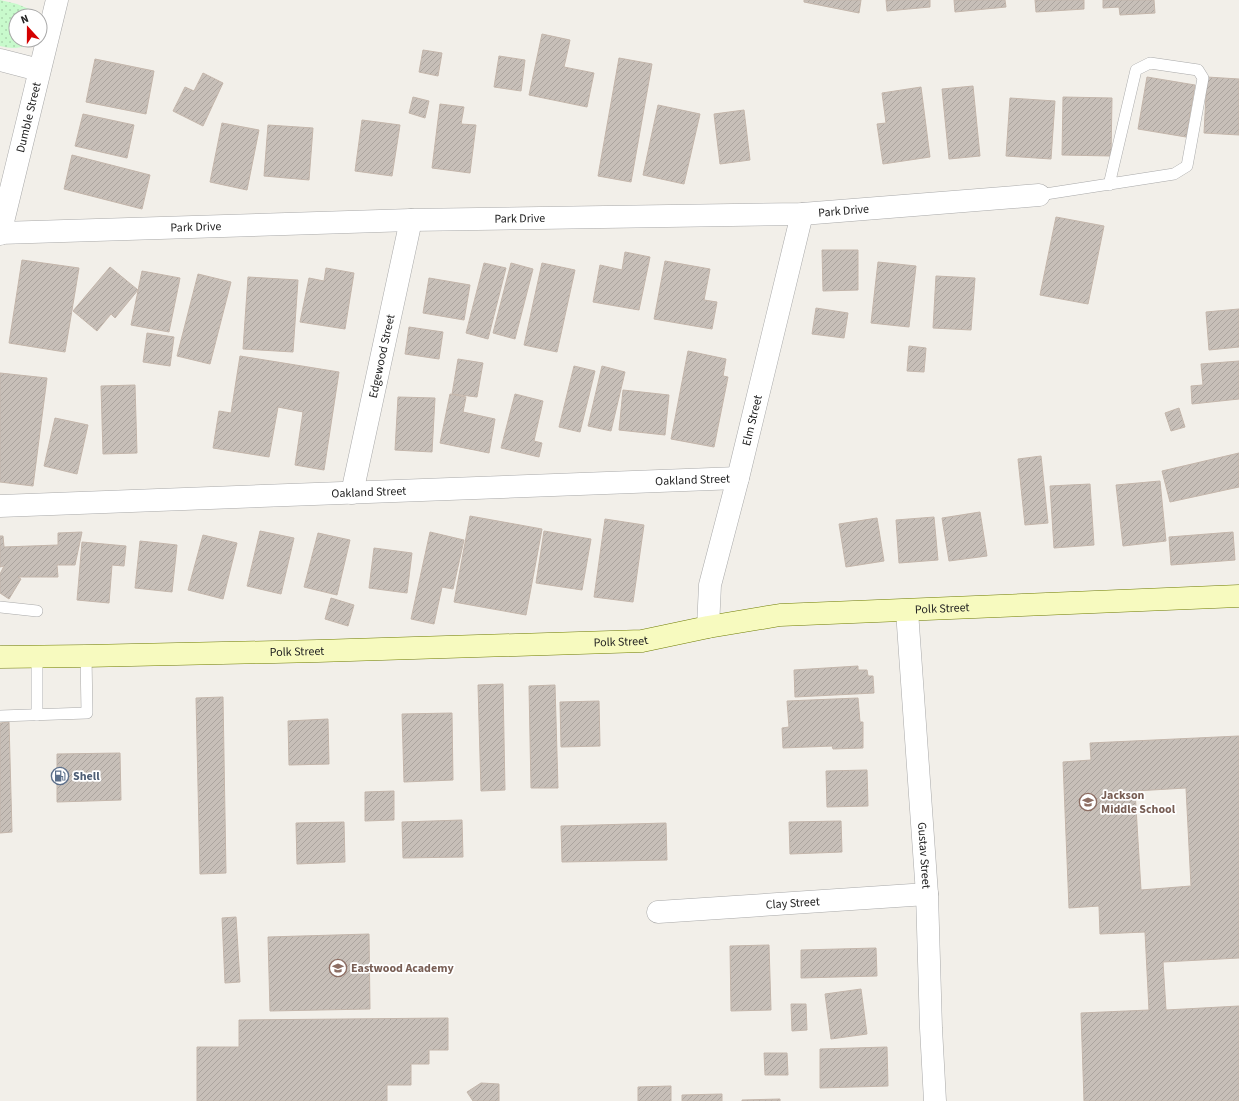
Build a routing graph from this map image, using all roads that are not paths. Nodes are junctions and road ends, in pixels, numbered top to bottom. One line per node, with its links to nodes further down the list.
1 (57, 0): 3 (street, Dumble Street)
2 (0, 60): 3 (street)
3 (39, 70): 8 (street, Dumble Street)
4 (1109, 184): 4 (lane); 5 (lane)
5 (1039, 196): 6 (street, Park Drive)
6 (802, 214): 7 (street, Park Drive); 9 (street, Elm Street)
7 (412, 220): 8 (street, Park Drive); 10 (street, Edgewood Street)
8 (0, 234)
9 (738, 478): 10 (street, Oakland Street); 16 (street, Elm Street)
10 (352, 493): 11 (street, Oakland Street)
11 (0, 506)
12 (1239, 596): 15 (main road, Polk Street)
13 (0, 607): 14 (lane)
14 (37, 611)
15 (907, 611): 16 (main road, Polk Street); 22 (street, Gustav Street)
16 (708, 627): 18 (main road, Polk Street)
17 (37, 656): 18 (main road, Polk Street); 19 (main road, Polk Street); 20 (lane)
18 (86, 656): 20 (lane)
19 (0, 657)
20 (37, 715): 21 (lane)
21 (0, 716)
22 (927, 894): 23 (street, Clay Street); 24 (street, Gustav Street)
23 (658, 912)
24 (935, 1101)

